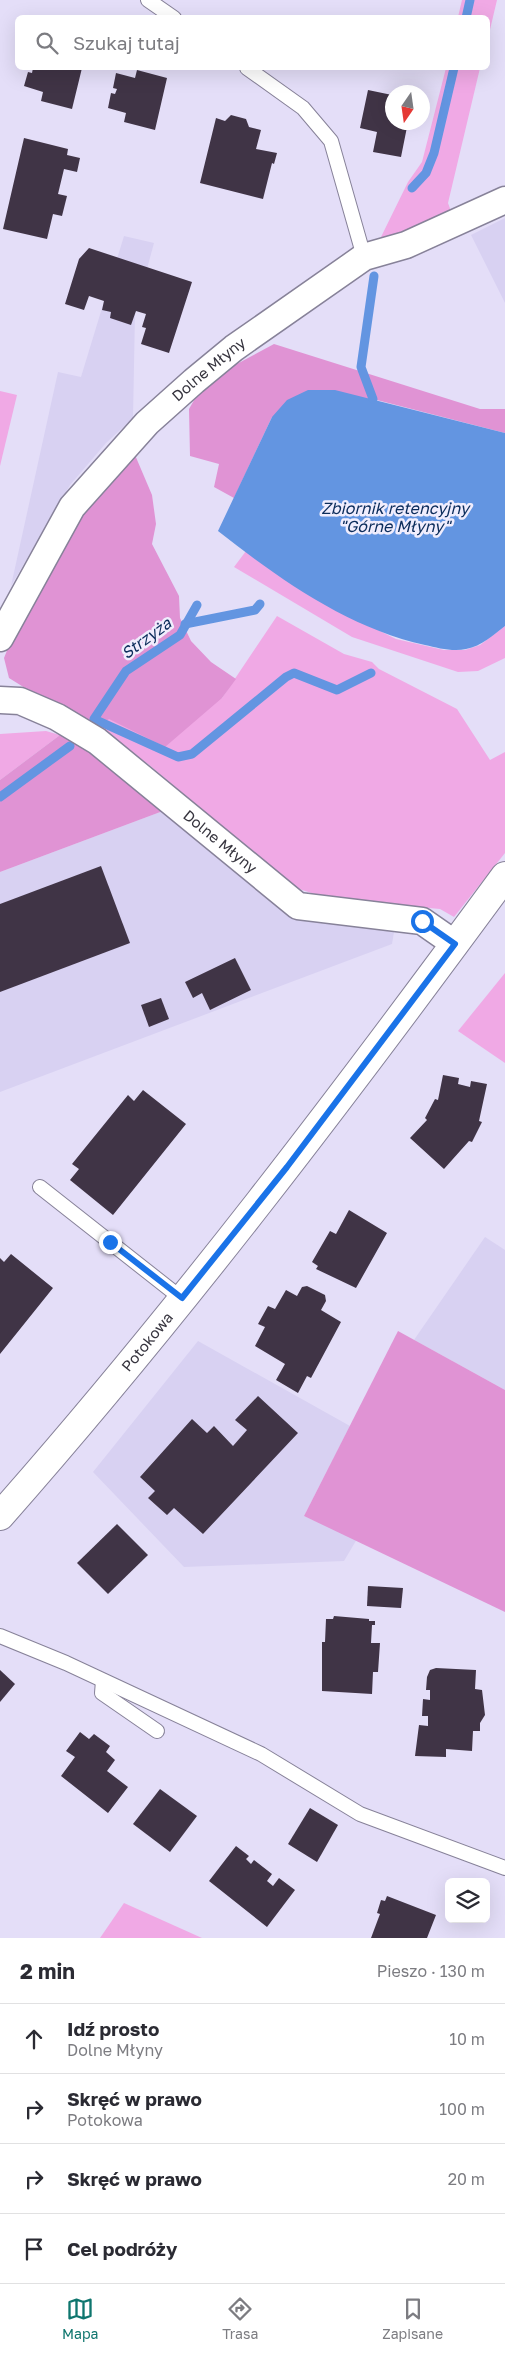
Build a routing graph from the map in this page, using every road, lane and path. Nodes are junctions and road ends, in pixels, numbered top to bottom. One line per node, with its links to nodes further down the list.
1 (148, 0): 2 (lane)
2 (170, 15)
3 (250, 70): 5 (lane)
4 (505, 200): 5 (street, Dolne Młyny)
5 (364, 257): 6 (street, Dolne Młyny)
6 (0, 638)
7 (0, 700): 9 (street, Dolne Młyny)
8 (505, 876): 9 (street, Potokowa)
9 (455, 944): 11 (street, Potokowa)
10 (40, 1187): 11 (lane)
11 (182, 1298): 12 (street, Potokowa)
12 (0, 1516)
13 (0, 1636): 14 (lane)
14 (104, 1680): 15 (lane); 16 (lane)
15 (157, 1731)
16 (505, 1868)

